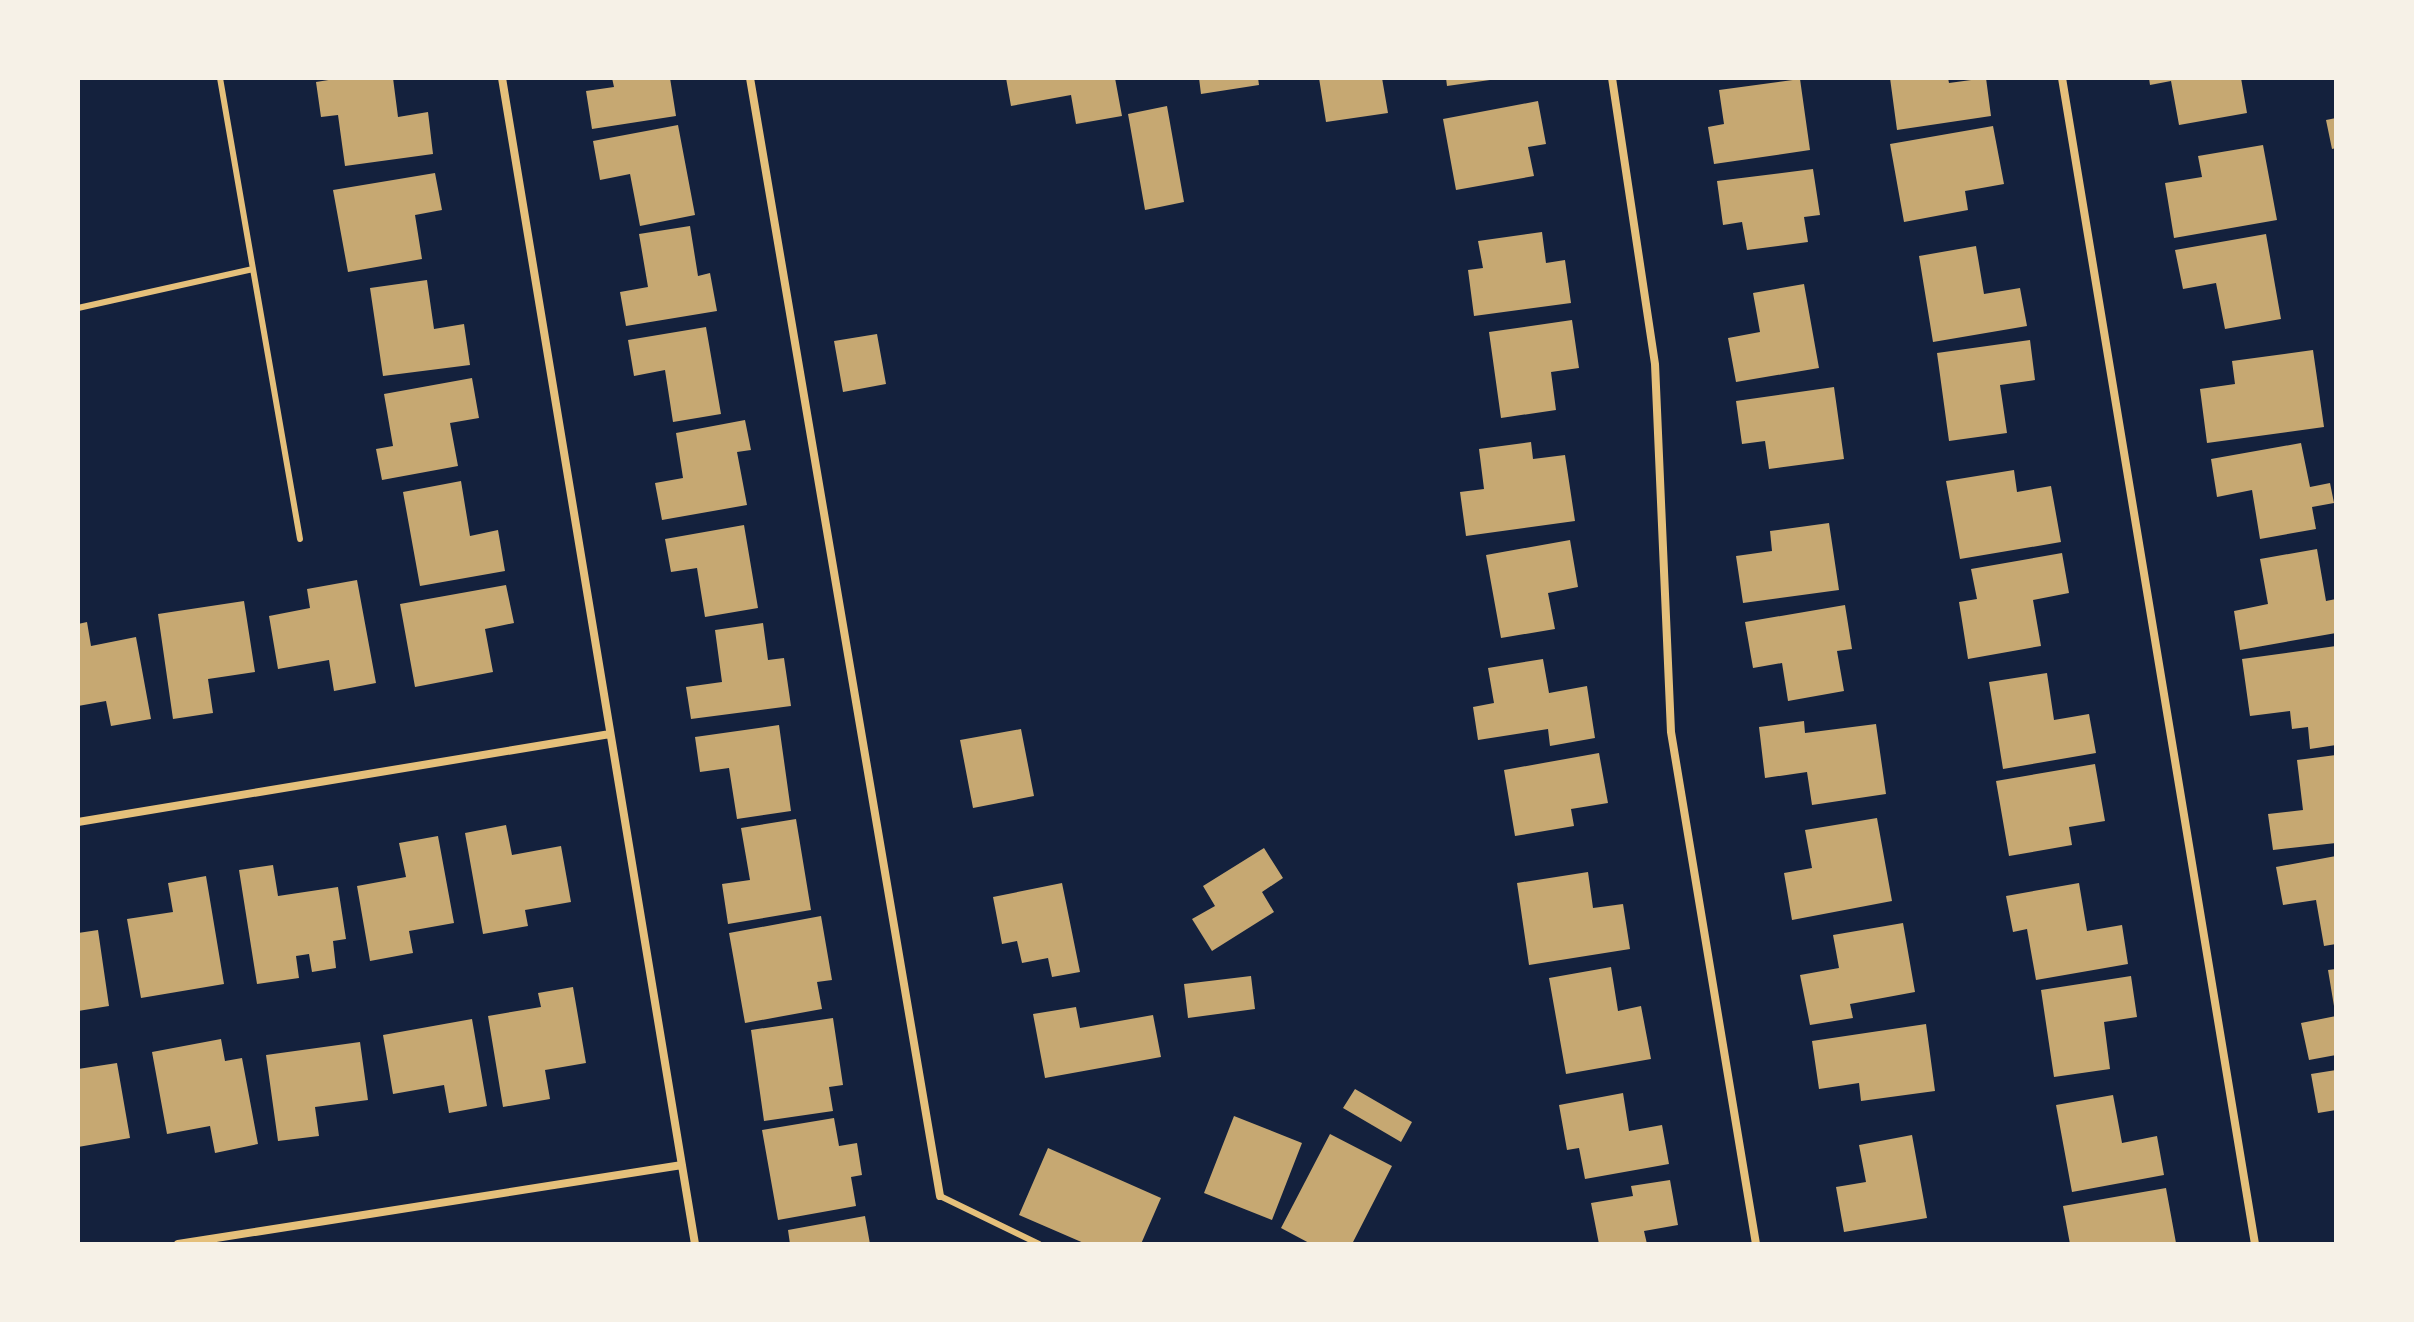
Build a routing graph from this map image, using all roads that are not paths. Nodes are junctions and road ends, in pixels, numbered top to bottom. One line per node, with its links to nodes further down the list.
1 (220, 78): 6 (lane)
2 (502, 78): 9 (street)
3 (750, 78): 12 (street)
4 (1612, 78): 16 (street)
5 (2062, 78): 17 (street)
6 (253, 269): 7 (lane); 8 (lane)
7 (78, 308)
8 (300, 539)
9 (610, 734): 10 (street); 11 (street)
10 (78, 822)
11 (682, 1165): 13 (street); 14 (street)
12 (940, 1196): 15 (lane)
13 (178, 1244)
14 (695, 1244)
15 (1039, 1244)
16 (1756, 1244)
17 (2255, 1244)

